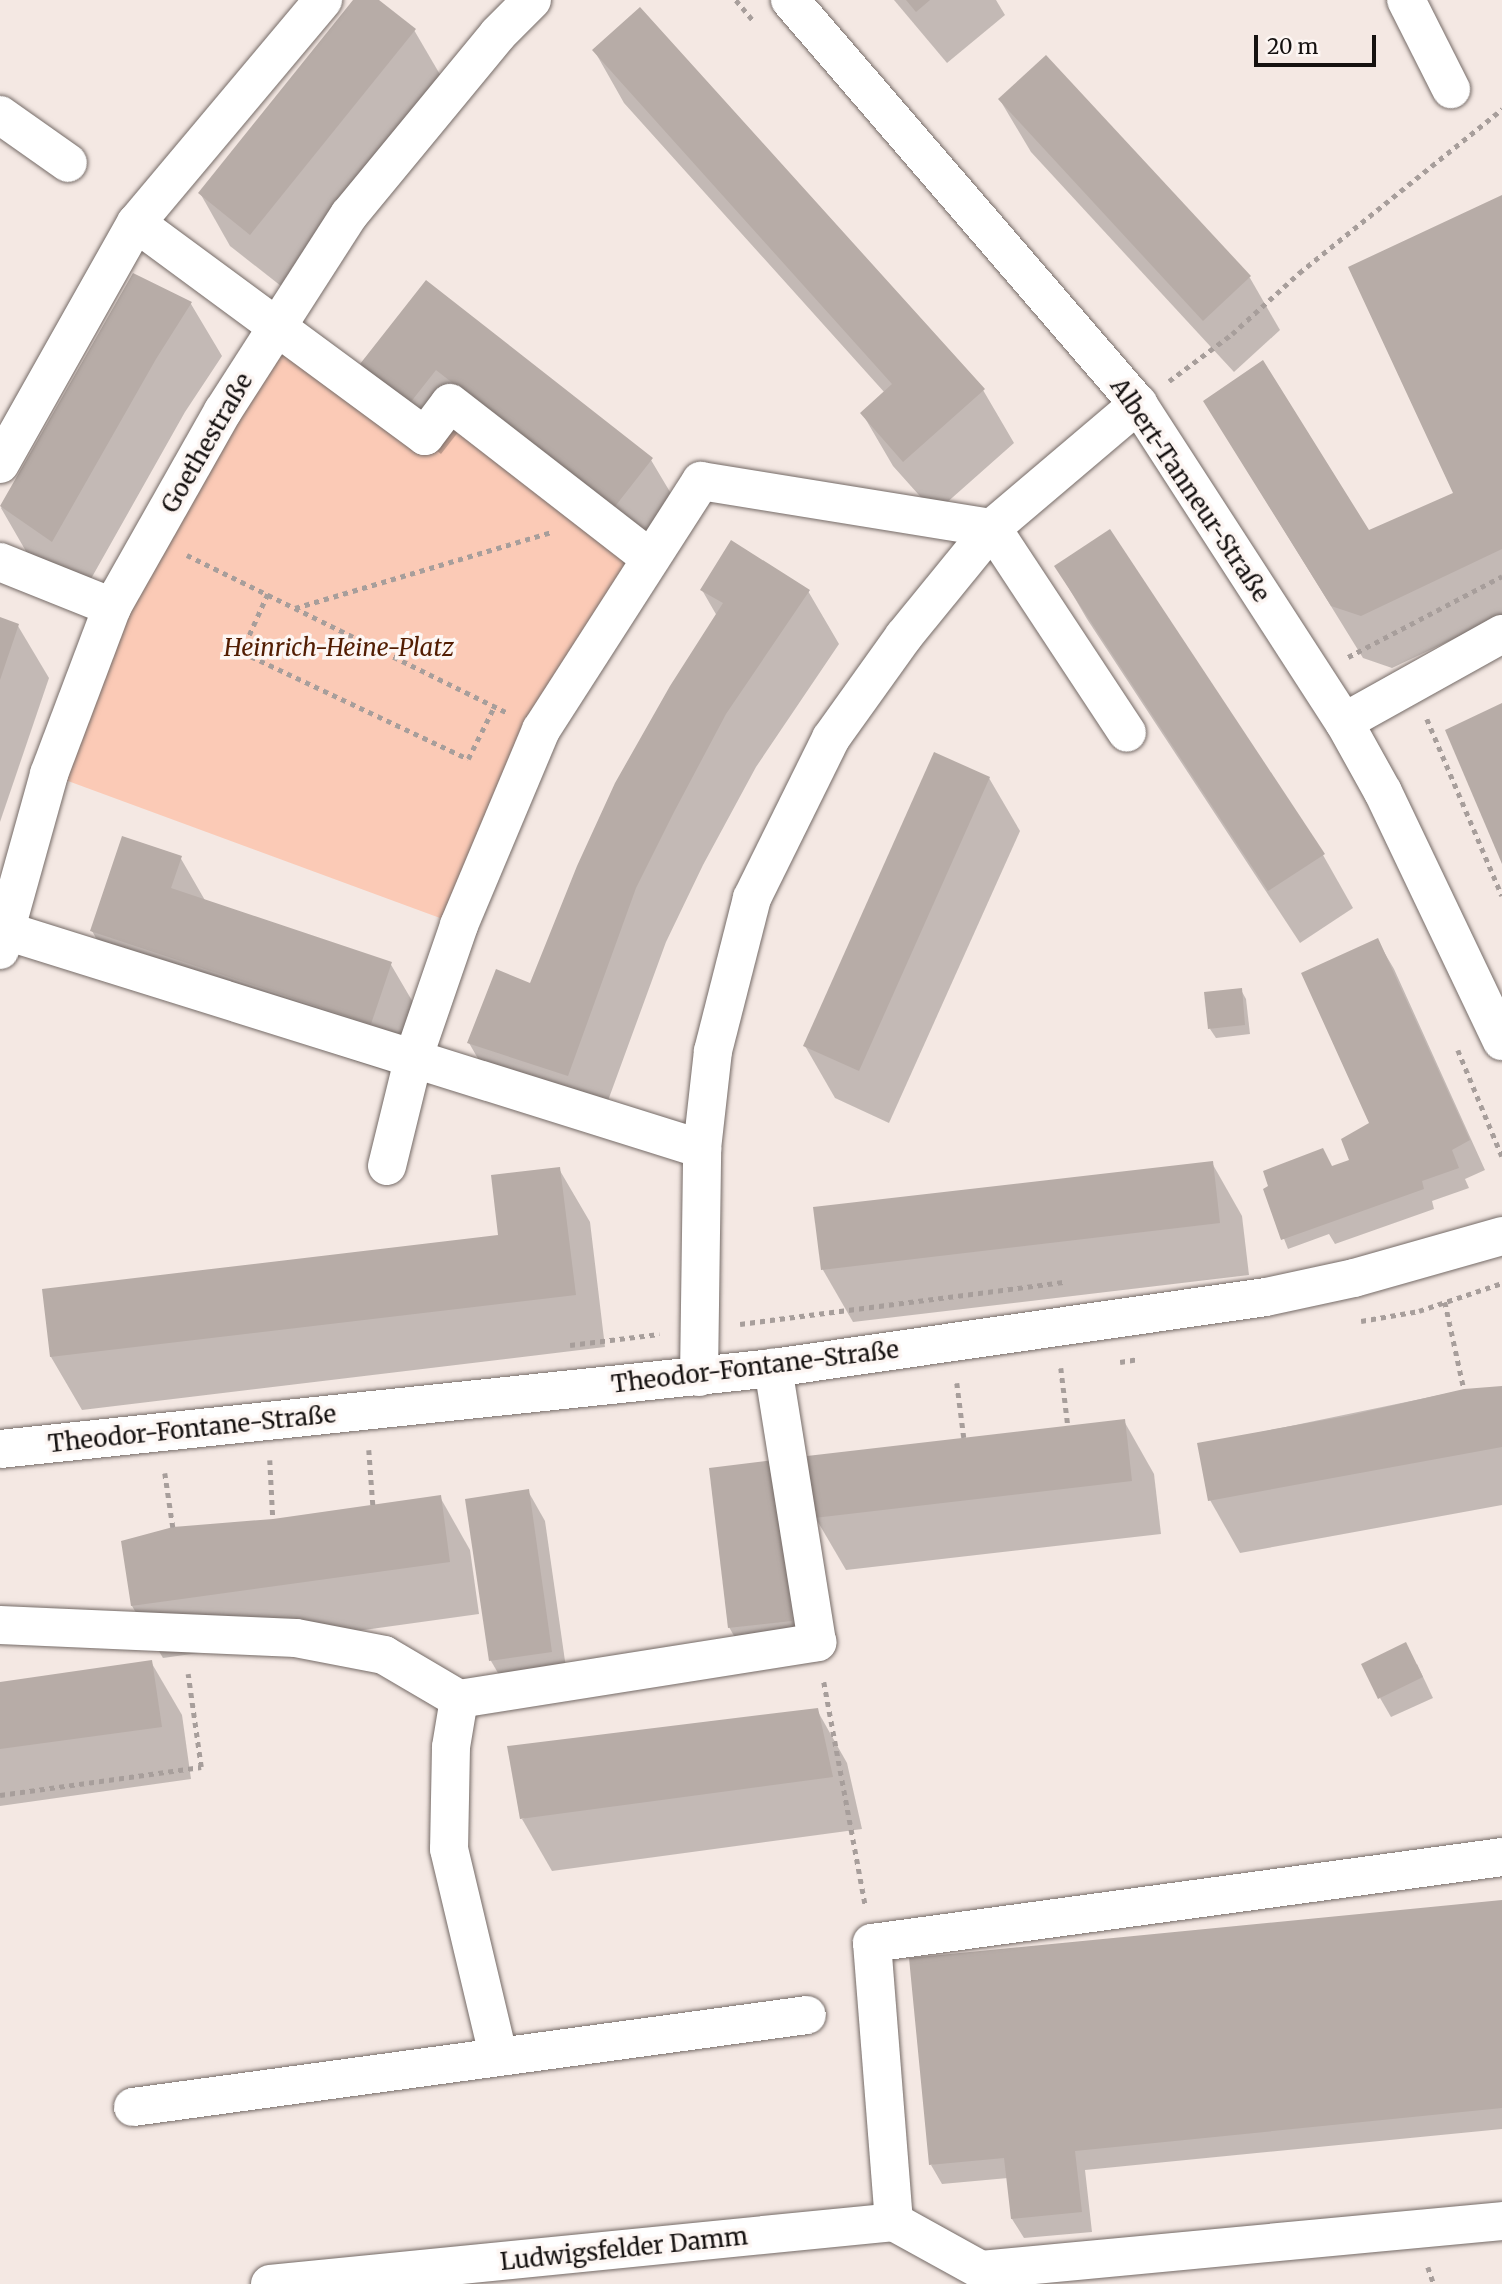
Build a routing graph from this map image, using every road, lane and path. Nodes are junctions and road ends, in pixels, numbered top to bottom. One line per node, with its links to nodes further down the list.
1 (323, 0): 9 (street)
2 (531, 0): 10 (street, Goethestraße)
3 (790, 0): 11 (street, Albert-Tanneur-Straße)
4 (1406, 0): 5 (street)
5 (1451, 89)
6 (1502, 109): 11 (path)
7 (0, 115): 8 (street)
8 (68, 163)
9 (136, 223): 10 (street); 12 (street)
10 (277, 326): 13 (street); 15 (street, Goethestraße)
11 (1138, 404): 14 (street); 27 (street, Albert-Tanneur-Straße)
12 (0, 464)
13 (599, 518): 16 (street); 21 (path)
14 (992, 528): 16 (street); 28 (street); 34 (street)
15 (152, 538): 19 (path); 20 (street, Goethestraße)
16 (650, 558): 33 (street)
17 (0, 562): 20 (street)
18 (1502, 576): 23 (path)
19 (268, 594): 21 (path); 24 (path)
20 (112, 607): 30 (street, Goethestraße)
21 (295, 608): 24 (path)
22 (1502, 634): 27 (street)
23 (1339, 646)
24 (494, 706): 26 (path)
25 (1436, 710): 29 (path)
26 (518, 718)
27 (1345, 722): 31 (street, Albert-Tanneur-Straße)
28 (1127, 733)
29 (1502, 896)
30 (2, 936): 33 (street)
31 (1502, 1041)
32 (1456, 1044): 35 (path)
33 (414, 1056): 34 (street); 36 (street)
34 (702, 1149): 40 (street)
35 (1502, 1156)
36 (387, 1166)
37 (1502, 1236): 41 (street, Theodor-Fontane-Straße)
38 (1067, 1282): 40 (path)
39 (1446, 1302): 45 (path)
40 (700, 1329): 43 (street)
41 (774, 1367): 43 (street, Theodor-Fontane-Straße); 57 (street)
42 (1061, 1368): 46 (path)
43 (699, 1377): 49 (street, Theodor-Fontane-Straße)
44 (957, 1381): 47 (path)
45 (1464, 1389)
46 (1068, 1426)
47 (964, 1438)
48 (369, 1448): 52 (path)
49 (0, 1449)
50 (270, 1460): 53 (path)
51 (164, 1471): 54 (path)
52 (373, 1505)
53 (273, 1519)
54 (173, 1527)
55 (0, 1625): 56 (street)
56 (181, 1632): 58 (street); 59 (path)
57 (817, 1642): 58 (street); 61 (path)
58 (459, 1699): 63 (street)
59 (0, 1795)
60 (1502, 1857): 61 (street)
61 (872, 1943): 66 (street)
62 (807, 2015): 63 (street)
63 (498, 2055): 64 (street)
64 (133, 2107)
65 (1502, 2221): 67 (street)
66 (894, 2222): 67 (street); 68 (street, Ludwigsfelder Damm)
67 (1062, 2274)
68 (270, 2284)

